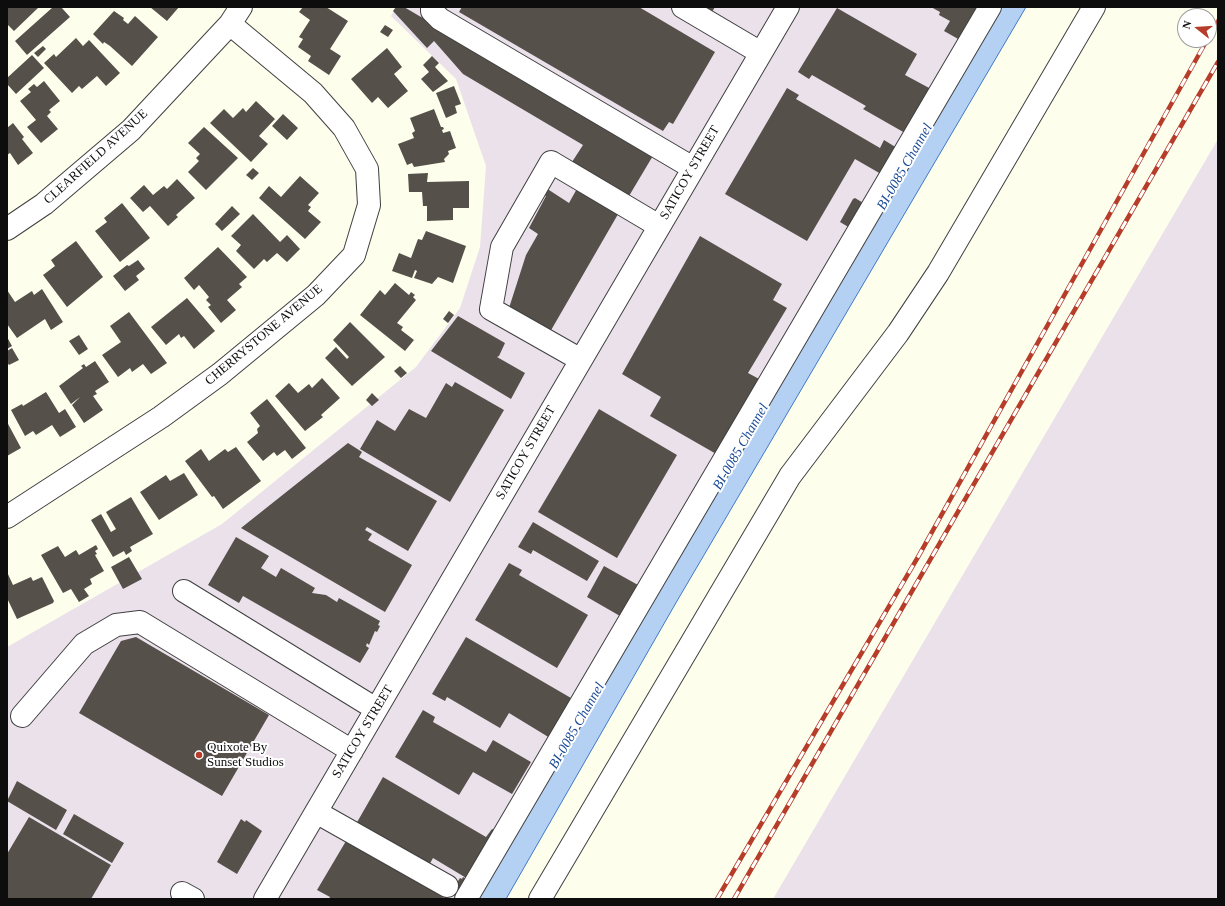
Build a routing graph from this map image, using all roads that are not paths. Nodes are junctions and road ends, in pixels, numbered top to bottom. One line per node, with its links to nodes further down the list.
1 (432, 7): 8 (street)
2 (682, 7): 7 (street)
3 (788, 7): 7 (street, SATICOY STREET)
4 (990, 7): 20 (street)
5 (1094, 7): 21 (street)
6 (235, 16): 10 (street, CLEARFIELD AVENUE); 12 (street, CHERRYSTONE AVENUE)
7 (761, 54): 8 (street, SATICOY STREET)
8 (693, 168): 9 (street, SATICOY STREET)
9 (659, 226): 11 (street, SATICOY STREET); 11 (street)
10 (7, 228)
11 (581, 360): 14 (street, SATICOY STREET)
12 (7, 517)
13 (184, 591): 14 (street)
14 (376, 709): 16 (street, SATICOY STREET)
15 (22, 716): 16 (street)
16 (352, 751): 17 (street, SATICOY STREET)
17 (316, 812): 18 (street); 19 (street, SATICOY STREET)
18 (447, 886)
19 (265, 899)
20 (466, 899)
21 (540, 899)

